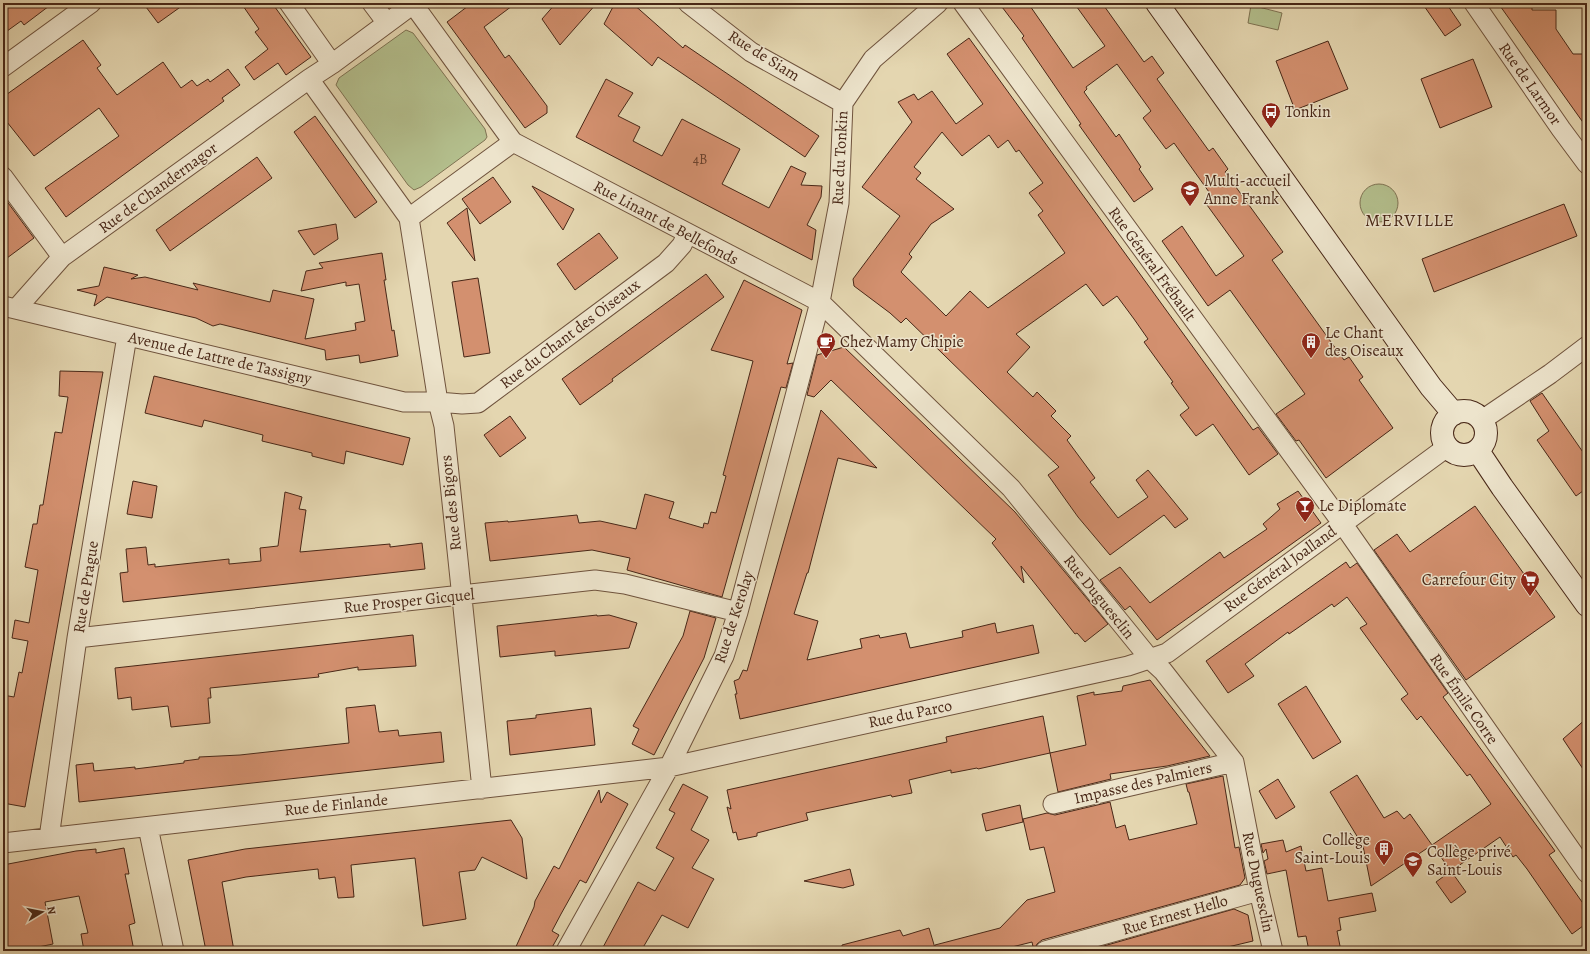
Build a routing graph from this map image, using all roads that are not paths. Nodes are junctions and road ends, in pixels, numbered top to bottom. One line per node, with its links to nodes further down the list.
1 (91, 3): 12 (street)
2 (289, 3): 11 (street)
3 (372, 3): 10 (street)
4 (414, 3): 10 (street, Rue de Chandernagor); 15 (street)
5 (688, 3): 14 (street, Rue de Siam)
6 (938, 3): 14 (street, Rue du Tonkin)
7 (964, 3): 30 (street, Rue Général Frébault)
8 (1157, 3): 26 (main road)
9 (1474, 3): 16 (street, Rue de Larmor)
10 (386, 23): 11 (street, Rue de Chandernagor)
11 (332, 64): 13 (street, Rue de Chandernagor)
12 (3, 67)
13 (309, 79): 18 (street); 20 (street, Rue de Chandernagor)
14 (843, 102): 21 (street, Rue du Tonkin)
15 (513, 142): 18 (street); 19 (street, Rue Linant de Bellefonds)
16 (1587, 164)
17 (3, 177): 20 (street)
18 (409, 218): 25 (street, Rue des Bigors)
19 (687, 234): 21 (street, Rue Linant de Bellefonds); 25 (street, Rue du Chant des Oiseaux)
20 (62, 258): 22 (street, Rue de Chandernagor)
21 (820, 302): 33 (street, Rue de Kerolay); 35 (street, Rue Duguesclin)
22 (10, 307): 23 (street, Avenue de Lattre de Tassigny)
23 (127, 336): 25 (street, Avenue de Lattre de Tassigny); 34 (street, Rue de Prague)
24 (1587, 346): 27 (street)
25 (438, 402): 31 (street, Rue des Bigors)
26 (1454, 414): 27 (main road); 28 (main road)
27 (1482, 420): 29 (main road)
28 (1447, 447): 29 (main road); 30 (street, Rue Général Joalland)
29 (1478, 451): 32 (main road)
30 (1342, 523): 35 (street, Rue Général Joalland); 43 (street, Rue Émile Corre)
31 (461, 595): 33 (street, Rue Prosper Gicquel); 34 (street, Rue Prosper Gicquel); 38 (street, Rue des Bigors)
32 (1587, 605)
33 (738, 612): 37 (street, Rue de Kerolay)
34 (77, 638): 41 (street, Rue de Prague)
35 (1150, 659): 36 (street, Rue Duguesclin); 37 (street, Rue du Parco)
36 (1234, 762): 39 (street, Impasse des Palmiers); 44 (street, Rue Duguesclin)
37 (669, 767): 38 (street, Rue de Finlande); 46 (street, Rue de Kerolay)
38 (482, 789): 40 (street, Rue de Finlande)
39 (1053, 804)
40 (148, 827): 41 (street, Rue de Finlande); 45 (street)
41 (49, 838): 42 (street, Rue de Finlande)
42 (3, 843)
43 (1587, 873)
44 (1259, 891): 47 (street, Rue Ernest Hello); 48 (street, Rue Duguesclin)
45 (174, 951)
46 (566, 951)
47 (1045, 951)
48 (1273, 951)

